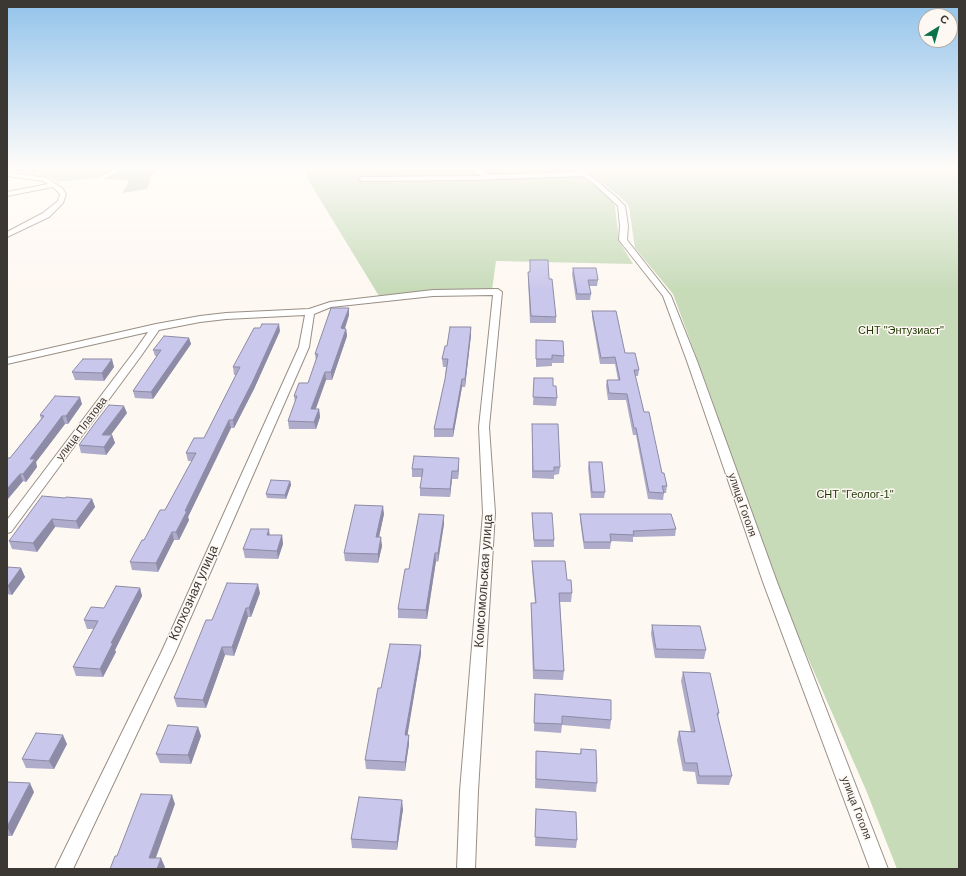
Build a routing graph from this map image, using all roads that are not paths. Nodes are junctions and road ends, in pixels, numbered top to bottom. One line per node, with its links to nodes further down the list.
1 (54, 208): 3 (street)
2 (621, 208): 10 (street, улица Гоголя)
3 (7, 235)
4 (310, 312): 5 (street); 8 (street, Колхозная улица); 9 (street, Комсомольская улица)
5 (156, 327): 6 (street); 7 (street, улица Платова)
6 (7, 361)
7 (7, 529)
8 (64, 869)
9 (466, 869)
10 (879, 869)

